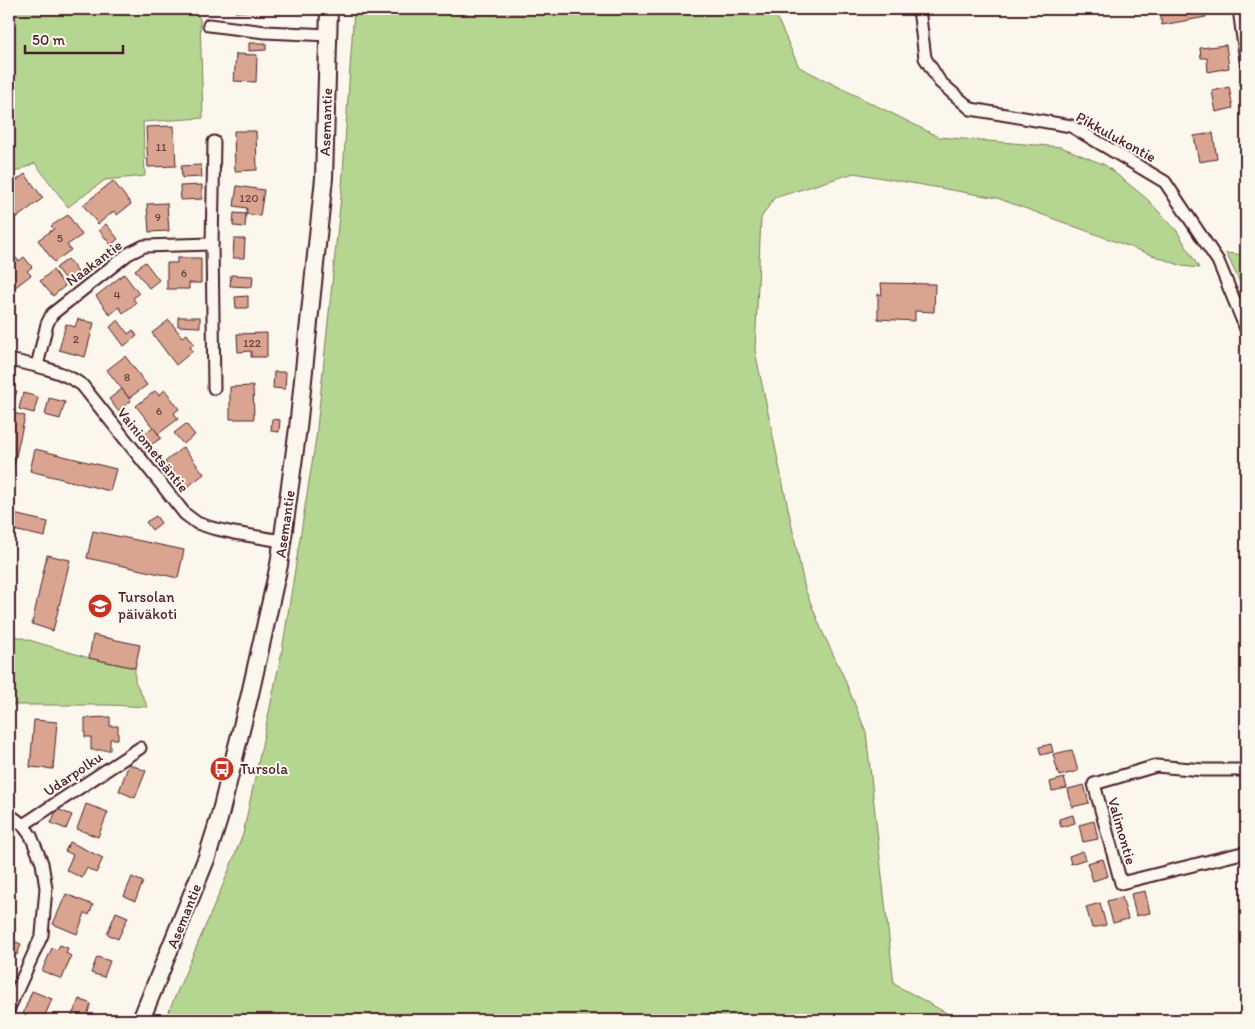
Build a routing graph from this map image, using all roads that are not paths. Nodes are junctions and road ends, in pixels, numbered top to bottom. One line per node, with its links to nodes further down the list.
1 (329, 9): 5 (main road, Asemantie)
2 (919, 9): 9 (street, Pikkulukontie)
3 (1239, 9): 6 (street)
4 (209, 25): 5 (street)
5 (329, 35): 13 (main road, Asemantie)
6 (1246, 61)
7 (214, 142): 8 (street)
8 (212, 244): 11 (street, Naakantie); 12 (street)
9 (1246, 330)
10 (9, 360): 11 (street, Vainiometsäntie)
11 (36, 366): 13 (street, Vainiometsäntie)
12 (214, 388)
13 (282, 541): 20 (main road, Asemantie)
14 (140, 748): 17 (street, Udarpolku)
15 (1246, 770): 18 (street, Valimontie)
16 (9, 817): 17 (street)
17 (23, 825): 19 (street)
18 (1246, 852)
19 (9, 1008)
20 (141, 1020)

